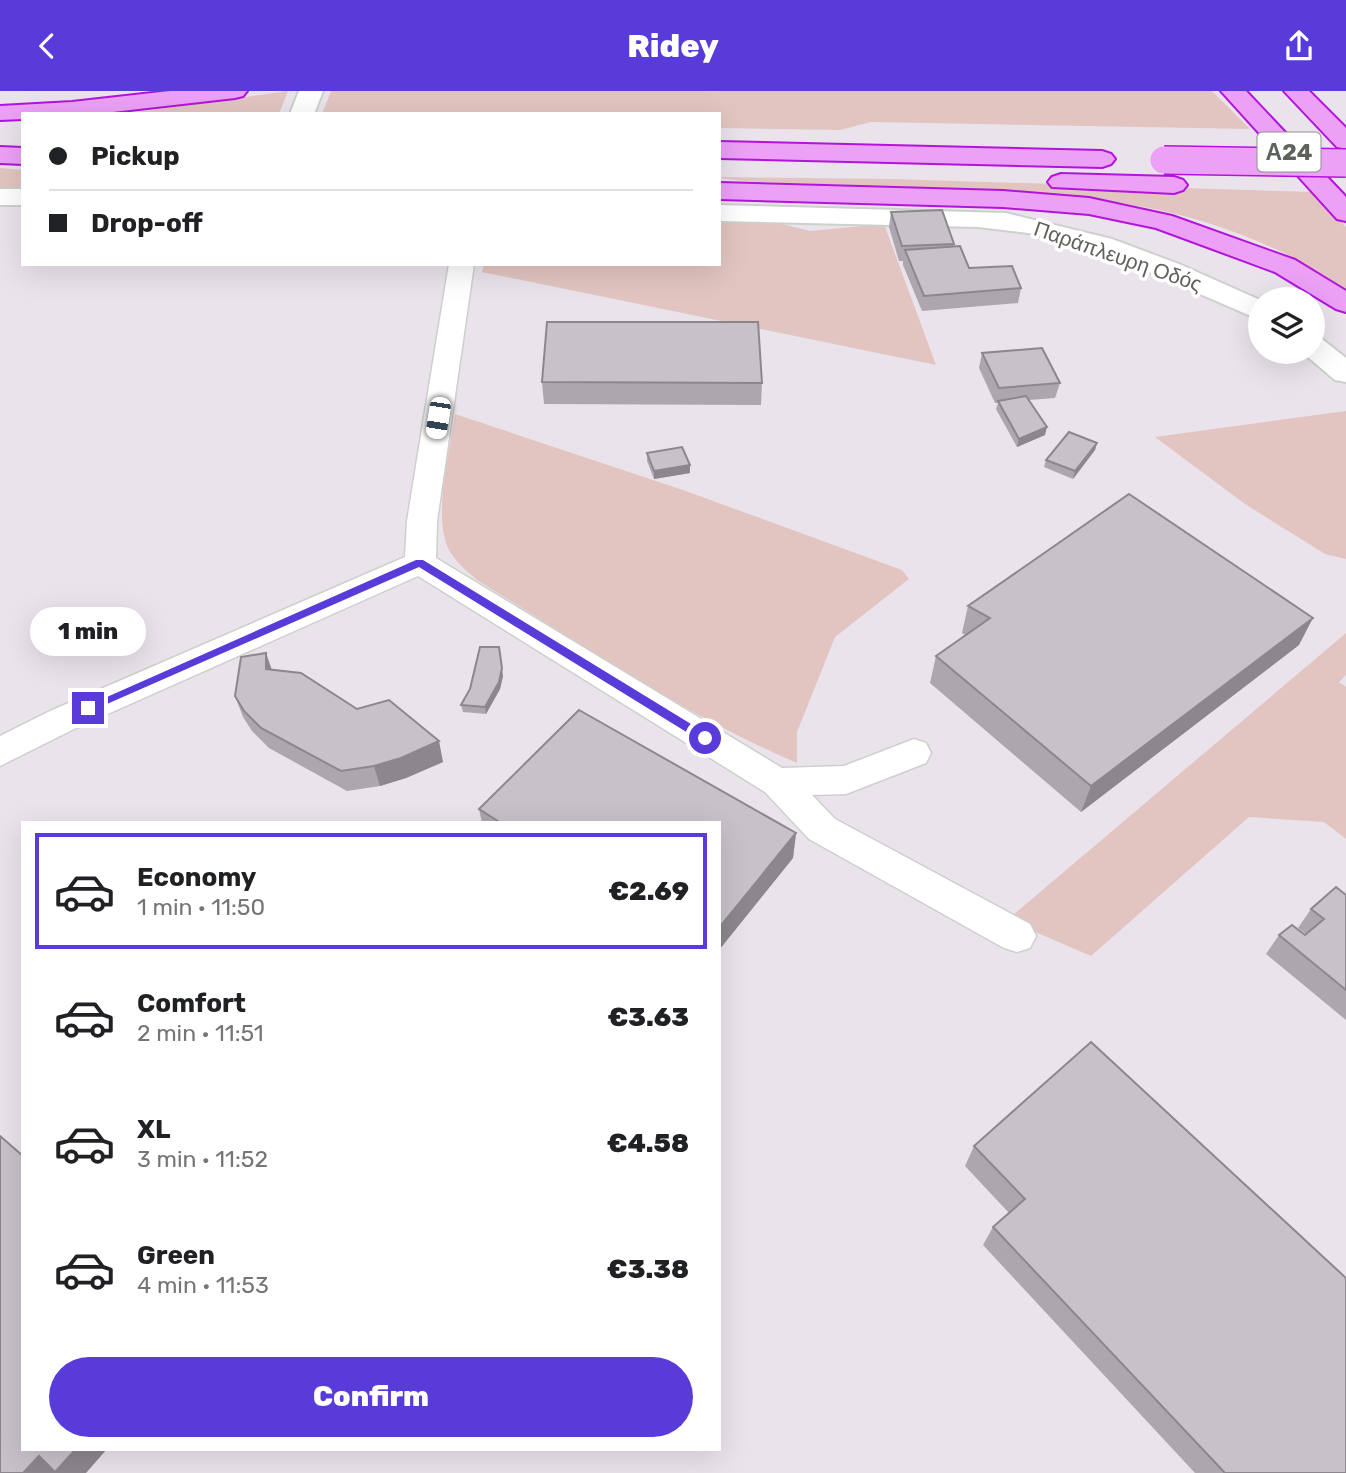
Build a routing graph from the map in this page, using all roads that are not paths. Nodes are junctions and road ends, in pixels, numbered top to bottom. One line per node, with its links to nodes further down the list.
1 (235, 91): 6 (highway)
2 (311, 91): 5 (street)
3 (1233, 91): 22 (highway, Α24)
4 (1296, 91): 9 (highway, Α24)
5 (303, 112)
6 (0, 113)
7 (0, 134): 8 (highway)
8 (21, 134)
9 (1346, 142)
10 (721, 150): 13 (highway, bridge)
11 (0, 155): 12 (highway)
12 (21, 156)
13 (1346, 163)
14 (721, 173): 15 (highway)
15 (1200, 185)
16 (1291, 187): 17 (highway)
17 (1346, 188)
18 (721, 191): 24 (highway)
19 (0, 197): 20 (street)
20 (21, 197)
21 (721, 213): 25 (street, Παράπλευρη Οδός)
22 (1346, 213)
23 (462, 266): 28 (street)
24 (1346, 303)
25 (1248, 305)
26 (1325, 356): 27 (street)
27 (1346, 373)
28 (420, 563): 29 (street); 31 (street)
29 (0, 752)
30 (914, 753): 31 (street)
31 (777, 782): 32 (street)
32 (1017, 936)

